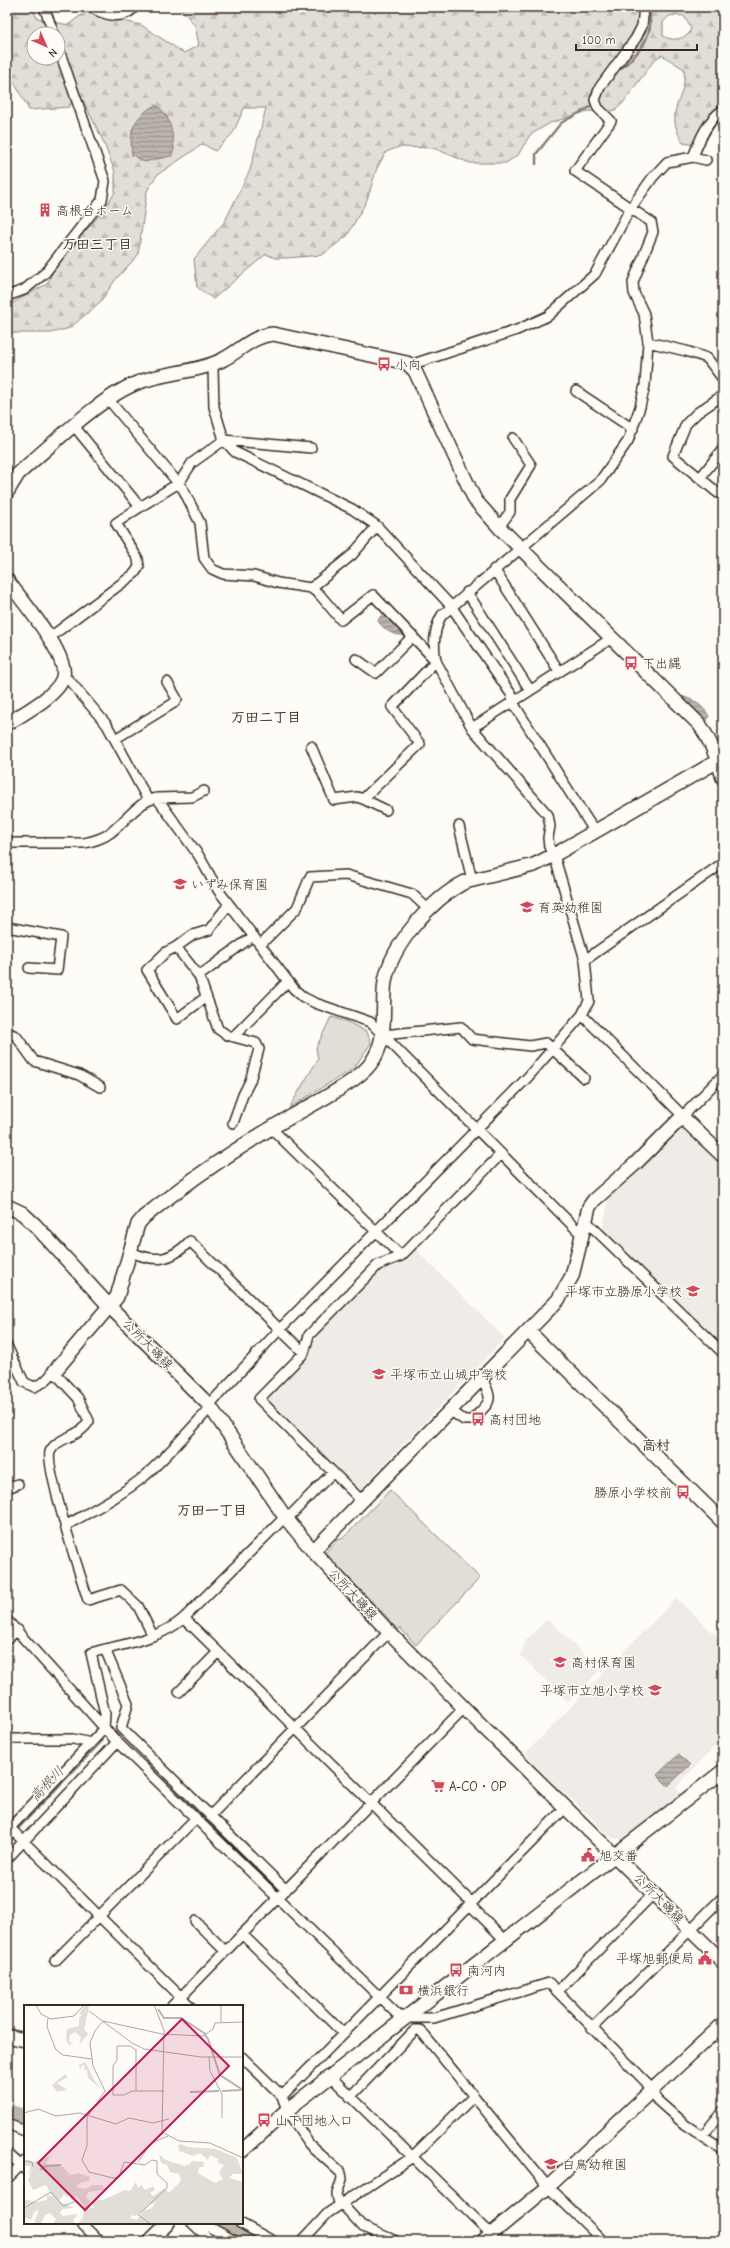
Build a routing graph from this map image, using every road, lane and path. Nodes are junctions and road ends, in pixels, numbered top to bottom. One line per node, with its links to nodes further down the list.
1 (44, 7): 5 (street)
2 (94, 7): 3 (street)
3 (132, 7)
4 (644, 7): 10 (street)
5 (51, 26)
6 (65, 66): 11 (street)
7 (723, 110): 8 (street)
8 (693, 157): 9 (street); 10 (street)
9 (706, 160)
10 (630, 209): 12 (street); 14 (street)
11 (7, 296)
12 (648, 342): 15 (street); 21 (street)
13 (211, 364): 14 (street); 19 (street); 23 (street)
14 (410, 365): 32 (street)
15 (720, 369): 16 (street)
16 (723, 379)
17 (576, 391): 21 (street)
18 (723, 395): 26 (street)
19 (108, 399): 20 (street); 27 (street)
20 (74, 426): 28 (street); 30 (street)
21 (633, 428): 33 (street)
22 (513, 438): 32 (street)
23 (224, 440): 24 (street); 27 (street); 31 (street)
24 (311, 448)
25 (723, 449): 26 (street)
26 (700, 478): 29 (street)
27 (179, 482): 30 (street); 36 (street)
28 (7, 492)
29 (718, 493)
30 (140, 507): 40 (street)
31 (376, 526): 36 (street); 38 (street)
32 (499, 527): 33 (street)
33 (520, 548): 34 (street); 41 (street)
34 (494, 569): 37 (street); 44 (street)
35 (7, 580): 40 (street)
36 (311, 588): 39 (street)
37 (466, 592): 38 (street); 47 (street)
38 (451, 606): 43 (street); 48 (street)
39 (413, 636): 42 (street); 43 (street)
40 (49, 638): 45 (street)
41 (612, 638): 44 (street); 53 (street)
42 (356, 659)
43 (436, 662): 50 (street); 57 (street)
44 (559, 671): 47 (street)
45 (63, 680): 49 (street); 51 (street)
46 (167, 682): 51 (street)
47 (530, 690): 48 (street)
48 (514, 700): 50 (street); 60 (street)
49 (7, 724)
50 (472, 728): 62 (street)
51 (115, 739): 56 (street)
52 (311, 746): 57 (street)
53 (721, 759): 54 (street); 60 (street)
54 (723, 778)
55 (204, 791): 56 (street)
56 (153, 799): 61 (street); 65 (street)
57 (363, 799): 58 (street)
58 (386, 810)
59 (459, 826): 64 (street)
60 (595, 832): 62 (street)
61 (7, 843)
62 (554, 855): 64 (street); 71 (street)
63 (723, 863): 71 (street)
64 (472, 880): 66 (street)
65 (229, 904): 68 (street); 70 (street)
66 (429, 910): 69 (street); 78 (street)
67 (7, 927): 72 (street)
68 (253, 936): 69 (street); 73 (street)
69 (261, 944): 74 (street)
70 (176, 947): 73 (street); 75 (street)
71 (585, 960): 76 (street)
72 (29, 968)
73 (198, 976): 75 (street)
74 (288, 981): 78 (street); 79 (street)
75 (206, 997): 79 (street)
76 (582, 1015): 80 (street); 84 (street)
77 (7, 1032): 83 (street)
78 (383, 1034): 80 (street); 86 (street); 87 (street)
79 (233, 1037): 85 (street)
80 (553, 1047): 82 (street); 87 (street)
81 (723, 1075): 84 (street)
82 (584, 1078)
83 (100, 1087)
84 (682, 1116): 89 (street); 91 (street)
85 (233, 1123)
86 (271, 1128): 92 (street); 94 (street)
87 (476, 1129): 88 (street); 92 (street)
88 (501, 1154): 93 (street); 95 (street)
89 (723, 1156)
90 (7, 1206): 96 (street, 公所大磯線)
91 (585, 1220): 93 (street); 101 (street)
92 (377, 1232): 95 (street); 97 (street)
93 (582, 1235): 98 (street)
94 (131, 1252): 96 (street); 97 (street)
95 (401, 1256): 100 (street)
96 (110, 1307): 102 (street); 104 (street, 公所大磯線)
97 (280, 1329): 100 (street); 104 (street)
98 (528, 1331): 103 (street); 111 (street)
99 (7, 1346): 102 (street)
100 (304, 1353): 106 (street)
101 (723, 1353)
102 (54, 1372): 112 (street)
103 (482, 1378): 105 (street); 105 (street)
104 (210, 1407): 110 (street, 公所大磯線); 112 (street)
105 (451, 1411): 109 (street)
106 (333, 1472): 109 (street); 110 (street)
107 (18, 1484): 108 (street)
108 (7, 1488)
109 (362, 1501): 113 (street)
110 (286, 1518): 113 (street, 公所大磯線); 114 (street)
111 (723, 1522)
112 (65, 1526): 118 (street)
113 (313, 1551): 117 (street, 公所大磯線)
114 (184, 1618): 118 (street); 121 (street)
115 (7, 1620): 116 (street)
116 (18, 1630): 119 (street); 124 (street)
117 (389, 1632): 123 (street, 公所大磯線); 125 (street)
118 (153, 1636): 120 (street)
119 (7, 1639)
120 (105, 1649): 124 (street); 132 (street)
121 (218, 1652): 122 (street); 125 (street)
122 (179, 1692)
123 (464, 1708): 130 (street); 131 (street, 公所大磯線)
124 (104, 1729): 127 (street); 128 (street)
125 (296, 1729): 130 (street); 132 (street)
126 (7, 1739): 128 (street)
127 (117, 1742): 133 (street); 135 (street)
128 (91, 1743): 134 (street)
129 (723, 1771): 136 (street)
130 (371, 1804): 138 (street); 142 (street)
131 (565, 1808): 136 (street, 公所大磯線); 142 (street)
132 (210, 1816): 138 (street)
133 (196, 1818): 141 (street); 143 (street)
134 (8, 1828): 135 (street)
135 (24, 1841): 137 (street); 143 (street)
136 (615, 1855): 139 (street, 公所大磯線); 147 (street)
137 (7, 1859)
138 (286, 1890): 141 (street)
139 (654, 1893): 145 (street, 公所大磯線); 151 (street)
140 (723, 1897): 145 (street)
141 (278, 1898): 146 (street); 152 (street)
142 (470, 1903): 147 (street); 152 (street)
143 (100, 1915): 149 (street); 153 (street)
144 (195, 1921): 148 (street)
145 (691, 1930): 150 (street, 公所大磯線); 158 (street)
146 (242, 1934): 148 (street); 159 (street)
147 (506, 1941): 156 (street)
148 (225, 1951): 153 (street)
149 (55, 1961)
150 (723, 1962)
151 (558, 1991): 156 (street); 158 (street)
152 (380, 1996): 156 (street); 159 (street)
153 (181, 1997): 154 (street); 155 (street)
154 (173, 2005)
155 (189, 2005)
156 (406, 2018): 163 (street)
157 (723, 2024): 164 (street)
158 (592, 2028): 164 (street)
159 (342, 2034): 165 (street)
160 (7, 2036): 161 (street)
161 (24, 2040)
162 (243, 2058): 165 (street)
163 (330, 2076): 167 (street); 168 (street)
164 (652, 2090): 172 (street); 179 (street)
165 (282, 2096): 168 (street)
166 (474, 2096): 167 (street); 176 (street); 179 (street)
167 (350, 2097): 176 (street)
168 (287, 2110): 173 (street); 180 (street)
169 (723, 2111): 172 (street)
170 (7, 2124): 171 (street)
171 (24, 2131)
172 (702, 2136): 174 (street)
173 (243, 2150)
174 (723, 2150)
175 (7, 2153): 177 (street)
176 (411, 2158): 180 (street); 186 (street)
177 (23, 2166): 178 (street)
178 (7, 2179)
179 (548, 2187): 186 (street); 194 (street)
180 (341, 2204): 192 (street); 193 (street)
181 (85, 2224): 187 (street)
182 (167, 2224): 188 (street)
183 (193, 2224): 189 (street)
184 (204, 2224): 190 (street)
185 (242, 2224): 191 (street)
186 (487, 2237)
187 (99, 2241)
188 (150, 2241)
189 (212, 2241)
190 (235, 2241)
191 (273, 2241)
192 (302, 2241)
193 (396, 2241)
194 (603, 2241)

